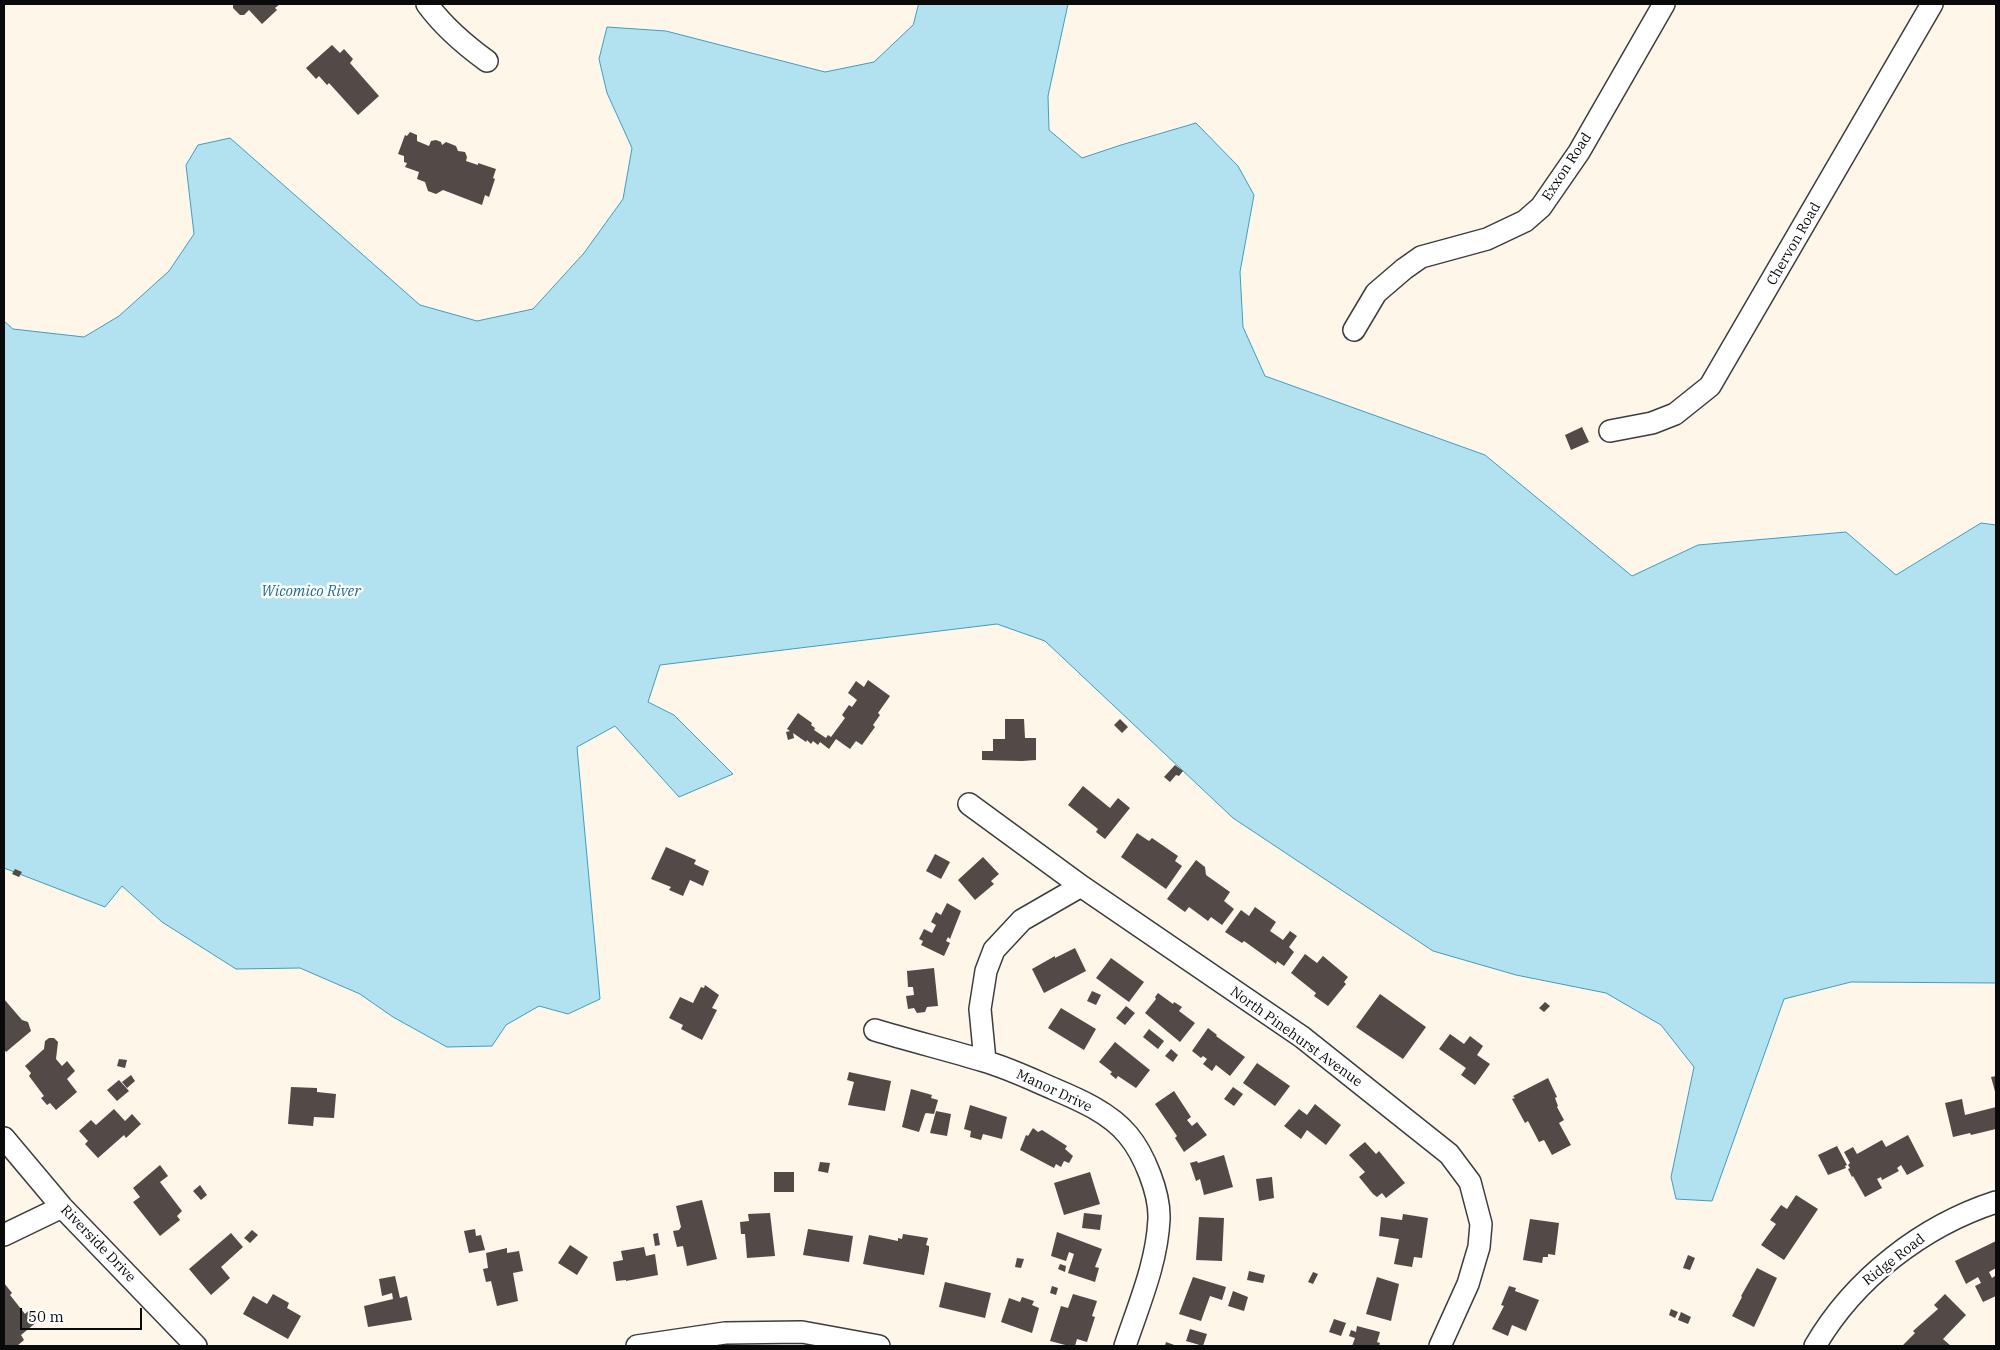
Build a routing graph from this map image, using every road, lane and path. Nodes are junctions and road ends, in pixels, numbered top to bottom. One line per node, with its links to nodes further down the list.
1 (427, 4): 4 (street)
2 (1664, 4): 5 (street, Exxon Road)
3 (1932, 4): 6 (street, Chervon Road)
4 (487, 61)
5 (1354, 330)
6 (1610, 431)
7 (969, 804): 8 (street, North Pinehurst Avenue)
8 (1081, 886): 10 (street); 19 (street, North Pinehurst Avenue)
9 (875, 1030): 10 (street, Manor Drive)
10 (985, 1061): 18 (street, Manor Drive)
11 (4, 1138): 13 (street, Riverside Drive)
12 (1996, 1202): 20 (street, Ridge Road)
13 (62, 1207): 14 (street); 15 (street, Riverside Drive)
14 (4, 1235)
15 (196, 1346)
16 (637, 1346): 17 (street)
17 (879, 1346)
18 (1125, 1346)
19 (1440, 1346)
20 (1815, 1346)

